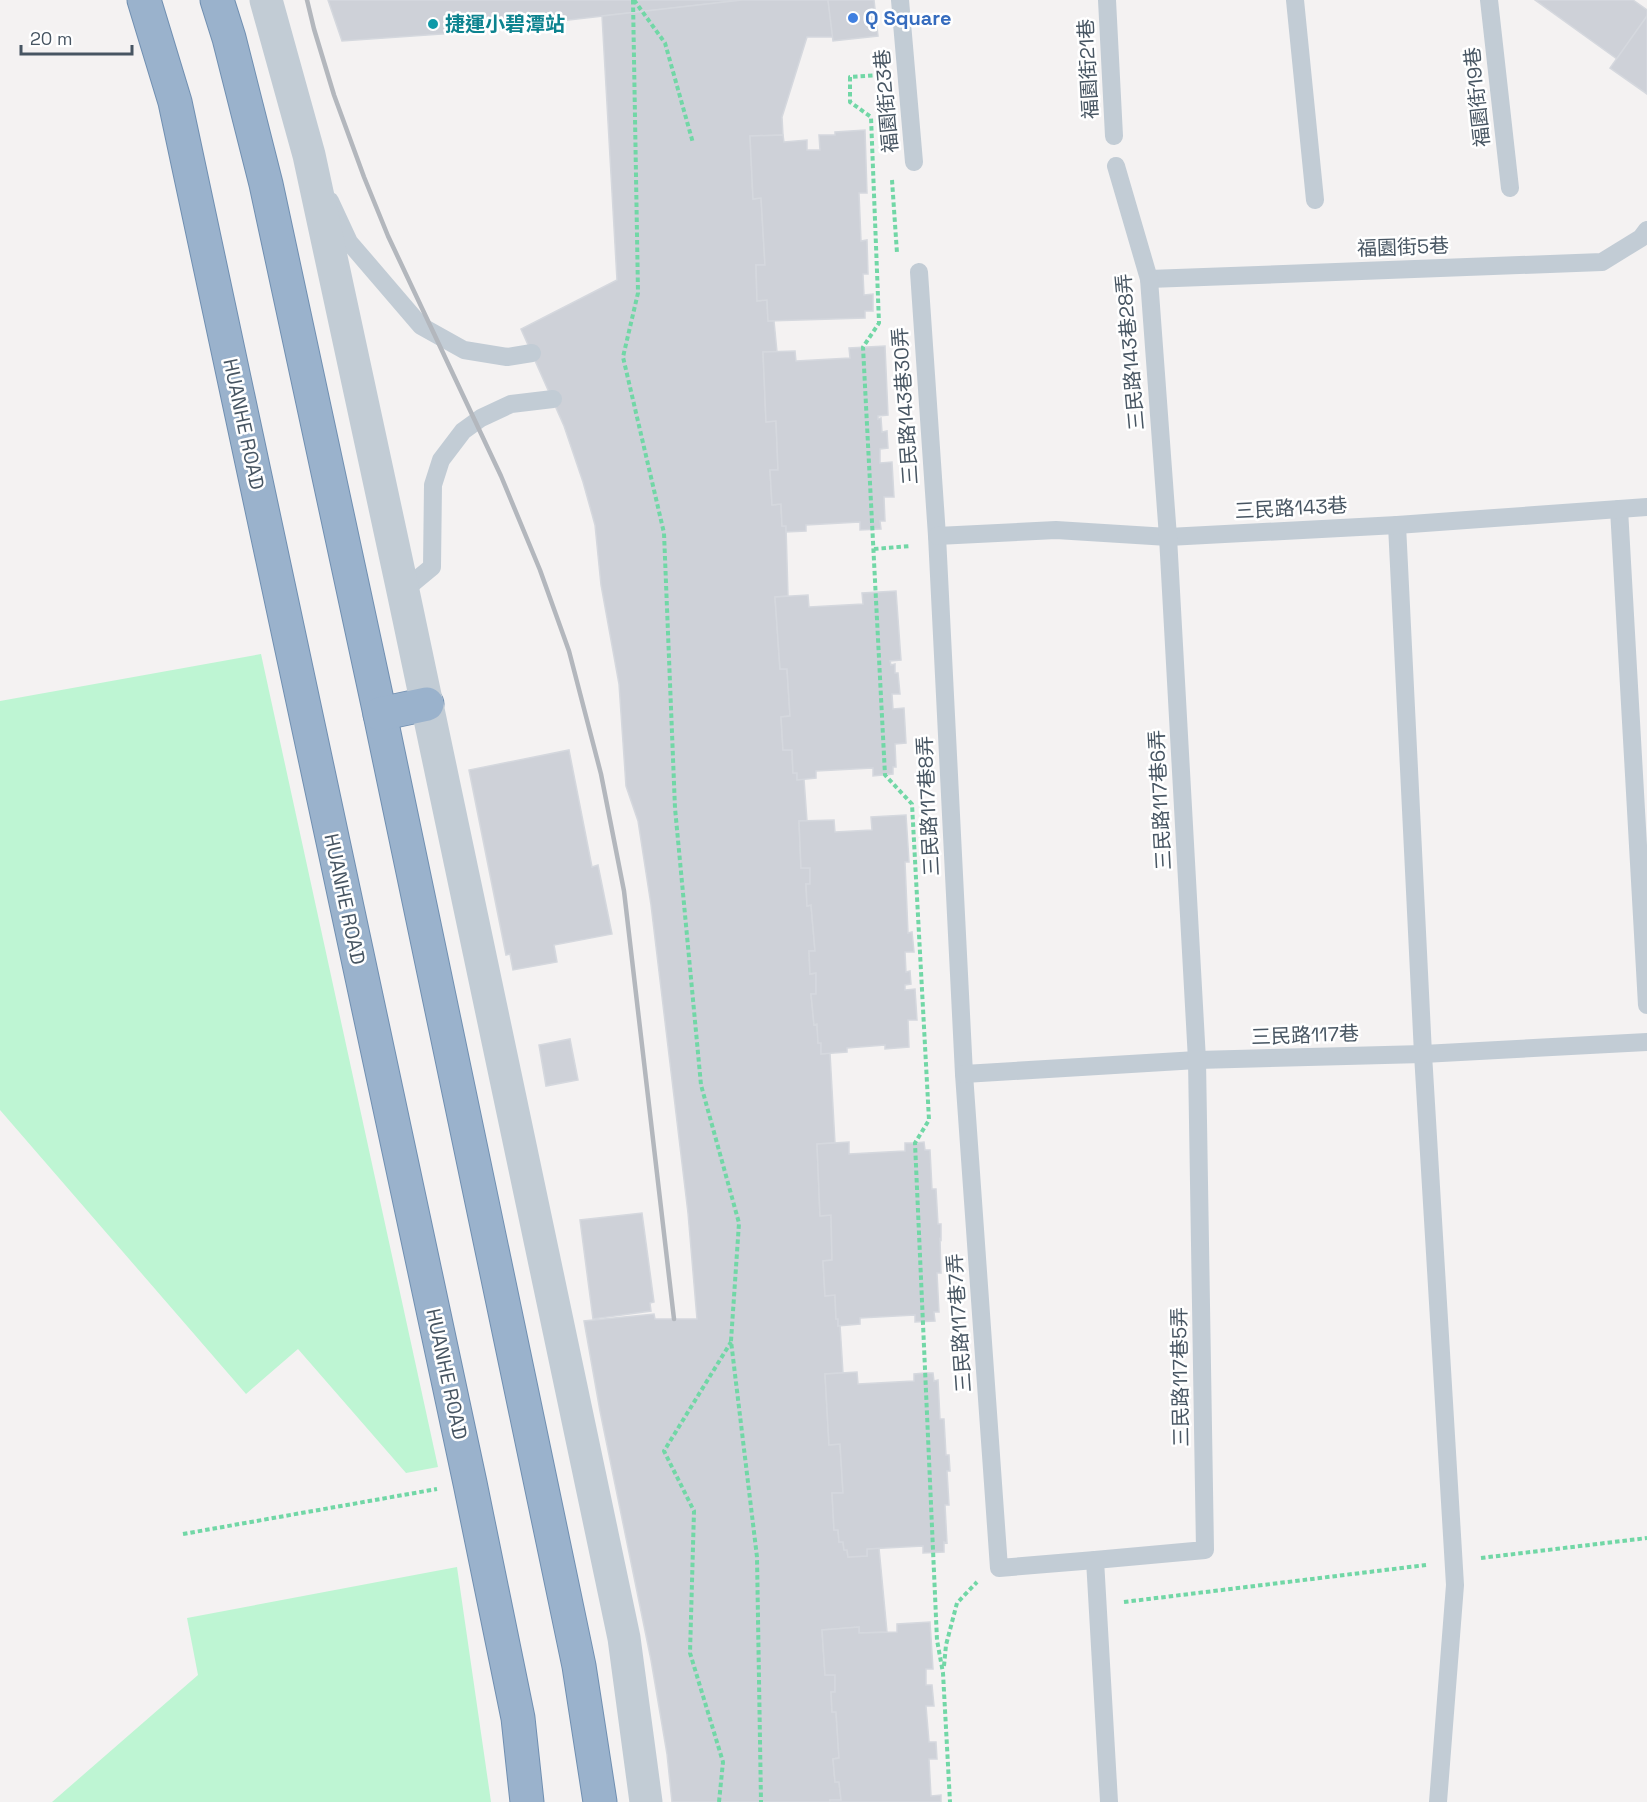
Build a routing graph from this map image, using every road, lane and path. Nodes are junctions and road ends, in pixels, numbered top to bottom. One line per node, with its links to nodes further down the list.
1 (144, 0): 39 (highway, HUANHE ROAD)
2 (217, 0): 32 (highway)
3 (266, 0): 12 (street)
4 (633, 0): 11 (path); 38 (path)
5 (900, 0): 13 (lane, 福園街23巷)
6 (1107, 0): 10 (lane, 福園街21巷)
7 (1295, 0): 17 (lane)
8 (1489, 0): 16 (lane, 福園街19巷)
9 (883, 74): 29 (path)
10 (1114, 136)
11 (693, 144)
12 (309, 155): 22 (lane); 30 (street)
13 (914, 162)
14 (1116, 166): 21 (lane, 三民路143巷28弄)
15 (892, 179): 19 (path)
16 (1510, 188)
17 (1315, 200)
18 (1647, 230): 21 (lane, 福園街5巷)
19 (898, 258)
20 (919, 272): 28 (lane, 三民路143巷30弄)
21 (1149, 279): 27 (lane, 三民路143巷28弄)
22 (532, 353)
23 (553, 399): 30 (lane)
24 (1647, 507): 25 (lane, 三民路143巷)
25 (1619, 508): 26 (lane, 三民路143巷); 33 (lane)
26 (1397, 525): 27 (lane, 三民路143巷); 35 (lane)
27 (1168, 537): 28 (lane, 三民路143巷); 36 (lane, 三民路117巷6弄)
28 (937, 540): 29 (path); 37 (lane, 三民路117巷8弄)
29 (874, 549): 47 (path)
30 (403, 591): 31 (street)
31 (427, 704): 32 (highway); 50 (street)
32 (380, 714): 49 (highway)
33 (1647, 1005)
34 (1647, 1042): 35 (lane, 三民路117巷)
35 (1423, 1054): 36 (lane, 三民路117巷); 55 (lane)
36 (1197, 1060): 37 (lane, 三民路117巷); 43 (lane, 三民路117巷5弄)
37 (964, 1074): 45 (lane, 三民路117巷7弄)
38 (731, 1341): 51 (path); 52 (path)
39 (470, 1483): 40 (path); 48 (highway, HUANHE ROAD)
40 (183, 1534)
41 (1647, 1538): 42 (path)
42 (1472, 1559)
43 (1095, 1560): 45 (lane); 46 (lane)
44 (1437, 1564): 46 (path)
45 (999, 1568): 47 (path)
46 (1097, 1598): 54 (lane)
47 (943, 1673): 53 (path)
48 (527, 1802)
49 (600, 1802)
50 (646, 1802)
51 (719, 1802)
52 (761, 1802)
53 (950, 1802)
54 (1109, 1802)
55 (1438, 1802)

